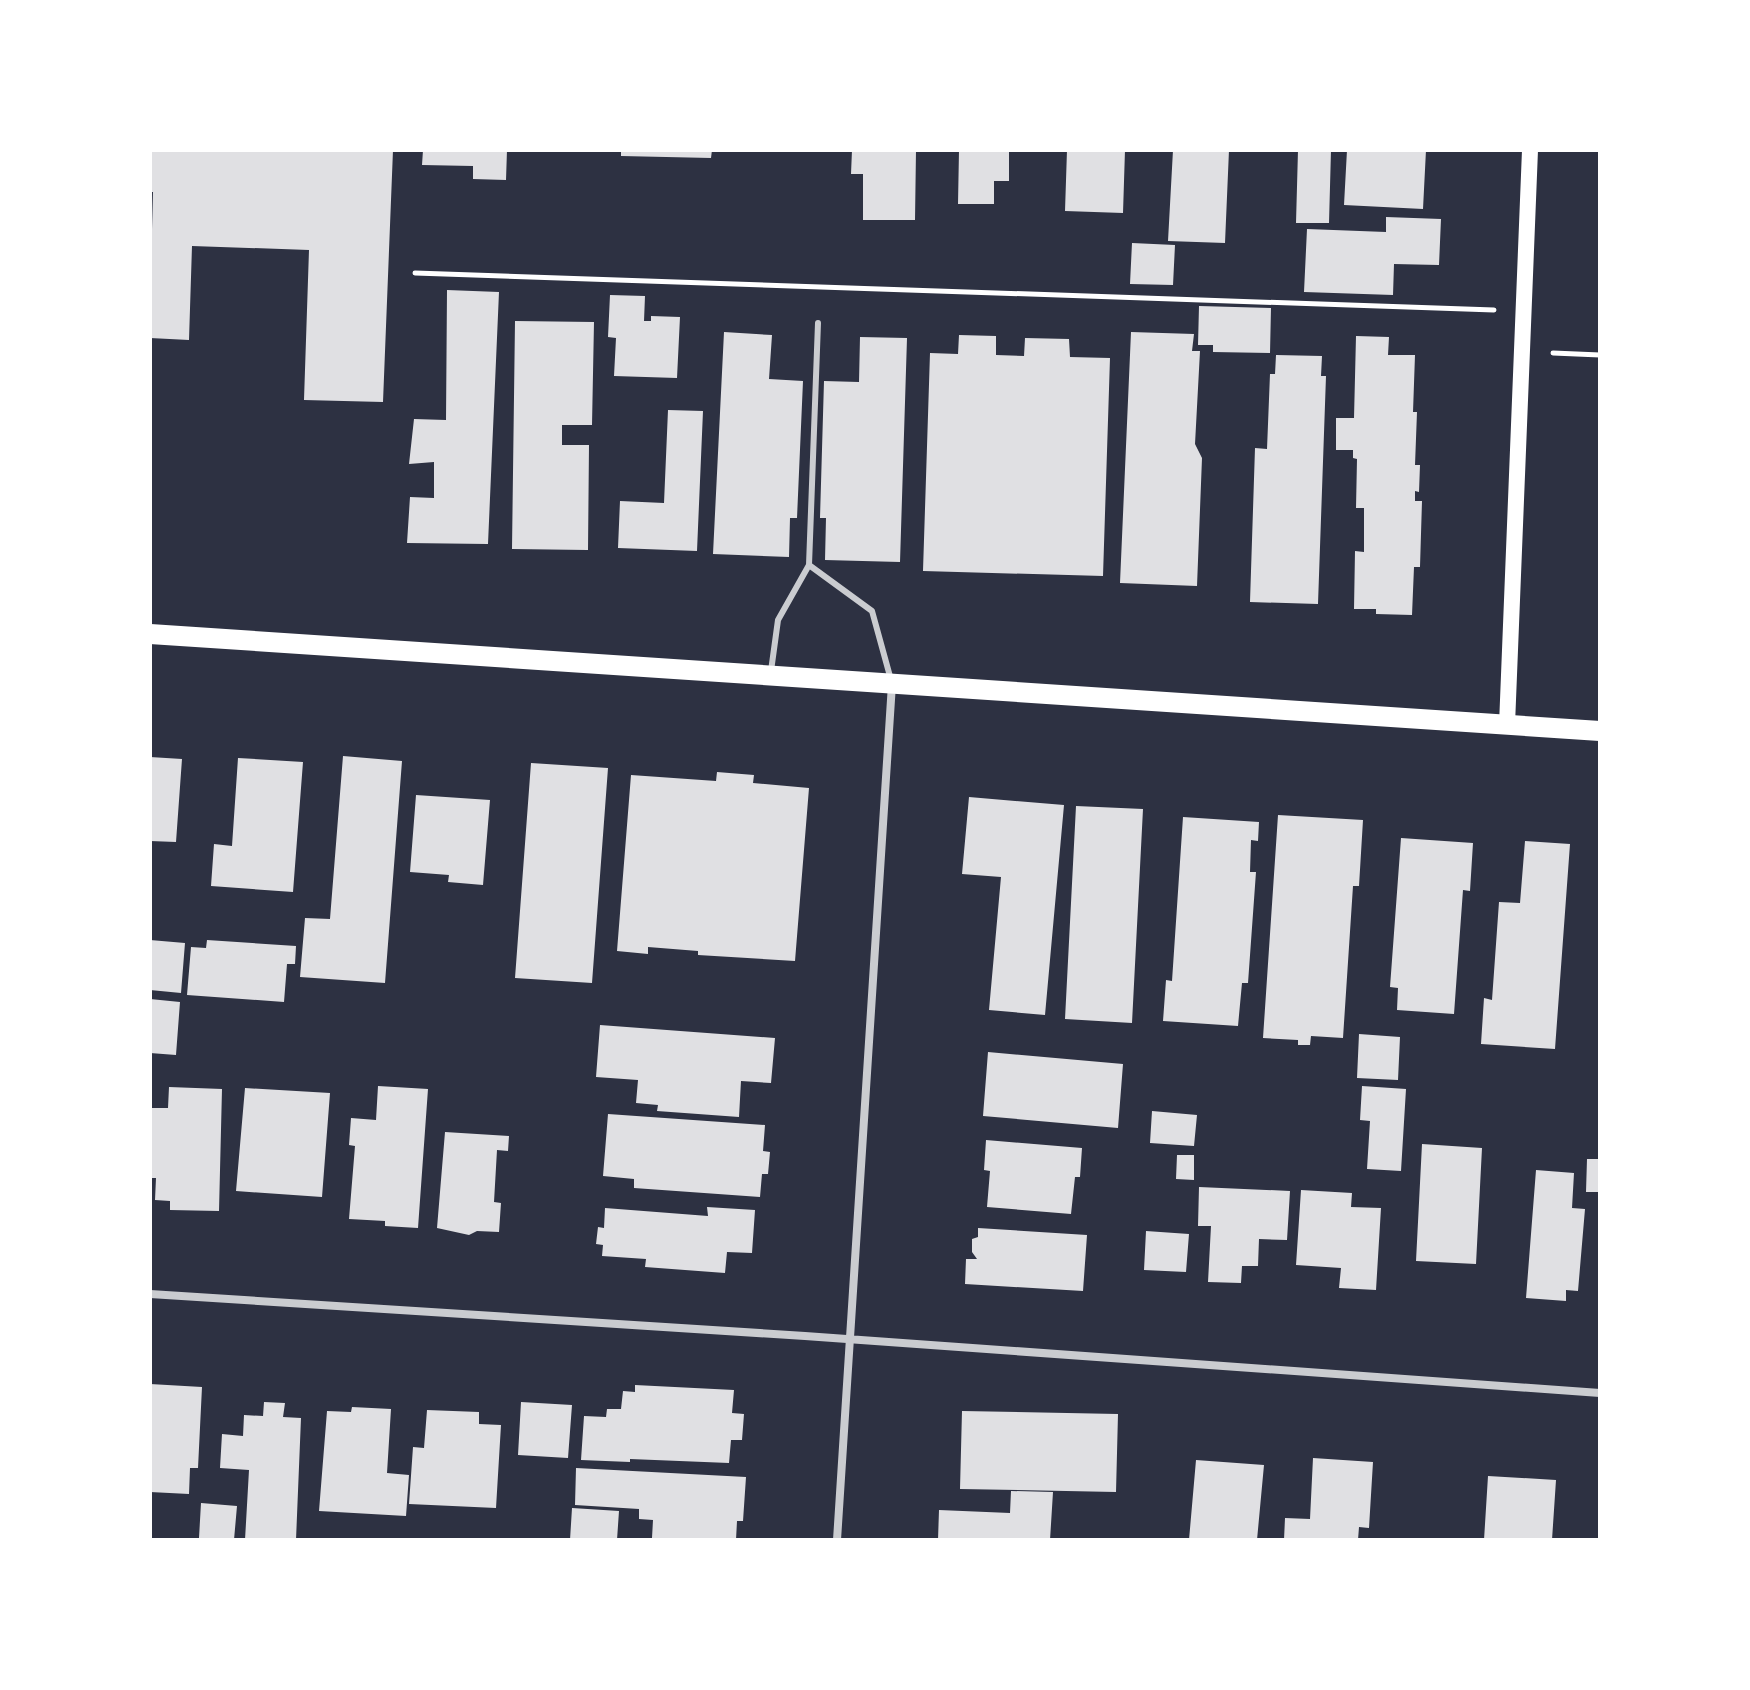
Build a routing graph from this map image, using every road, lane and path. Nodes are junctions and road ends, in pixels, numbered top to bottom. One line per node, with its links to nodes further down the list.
1 (1530, 150): 3 (main road)
2 (415, 273): 3 (path)
3 (1523, 311): 5 (main road)
4 (818, 323): 7 (lane)
5 (1522, 352): 6 (path); 11 (main road)
6 (1600, 355)
7 (809, 565): 9 (lane); 10 (lane)
8 (150, 634): 9 (main road)
9 (770, 676): 10 (main road)
10 (892, 684): 11 (main road); 14 (street)
11 (1507, 725): 12 (main road)
12 (1600, 731)
13 (150, 1294): 14 (street)
14 (850, 1339): 15 (street); 16 (street)
15 (1600, 1393)
16 (837, 1540)

